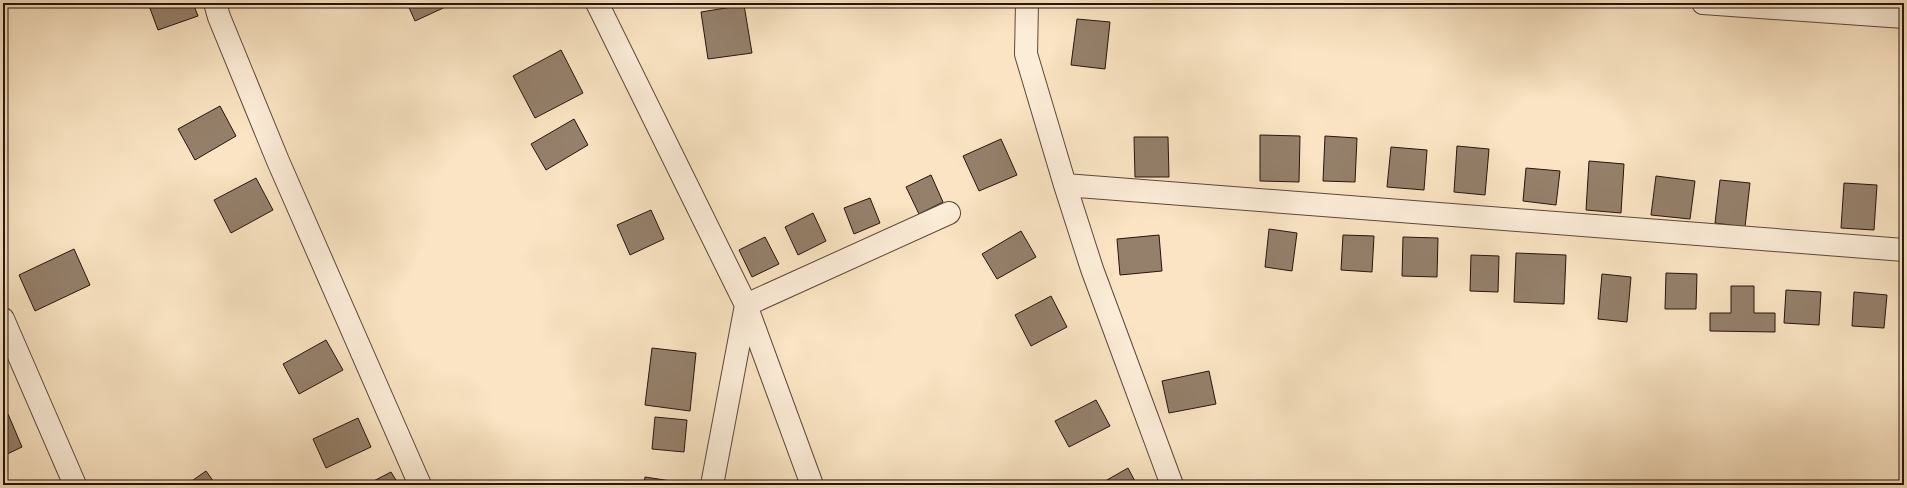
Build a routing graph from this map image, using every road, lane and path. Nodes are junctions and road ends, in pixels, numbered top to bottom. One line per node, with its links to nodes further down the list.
1 (215, 3): 12 (street)
2 (596, 3): 9 (street)
3 (1027, 3): 6 (street)
4 (1703, 3): 5 (street)
5 (1904, 17)
6 (1065, 185): 8 (street); 15 (street)
7 (949, 213): 9 (street)
8 (1904, 250)
9 (746, 305): 13 (street); 14 (street)
10 (3, 319): 11 (street)
11 (74, 485)
12 (420, 485)
13 (712, 485)
14 (812, 485)
15 (1172, 485)

